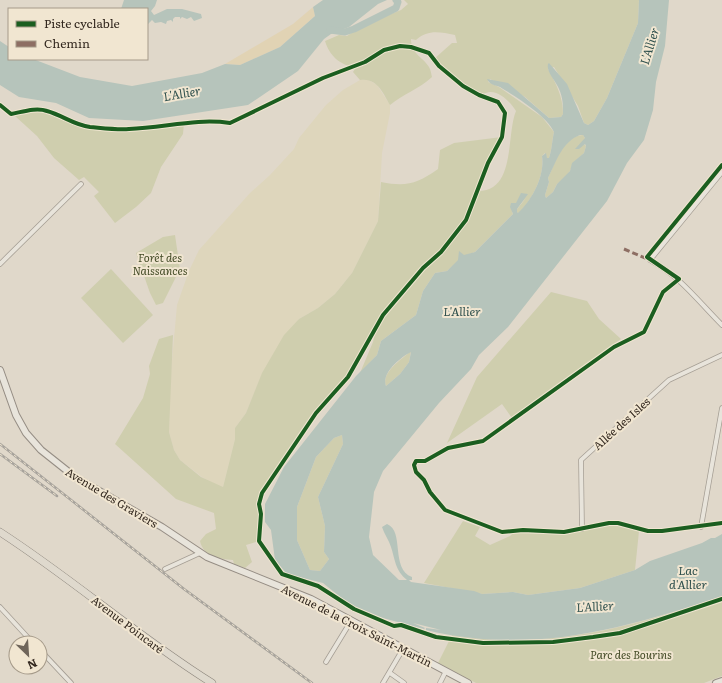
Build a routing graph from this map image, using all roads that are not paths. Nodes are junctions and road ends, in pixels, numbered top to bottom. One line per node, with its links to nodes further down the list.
1 (722, 172): 4 (street)
2 (81, 184): 3 (street)
3 (0, 264)
4 (722, 325)
5 (722, 355): 9 (street, Allée des Isles)
6 (0, 370): 11 (street, Avenue des Graviers)
7 (722, 408): 8 (street)
8 (701, 527)
9 (582, 529)
10 (0, 532): 25 (main road, Avenue Poincaré)
11 (200, 552): 12 (street); 14 (street, Avenue de la Croix Saint-Martin)
12 (165, 569)
13 (0, 607): 15 (street)
14 (351, 621): 16 (street, Avenue de la Croix Saint-Martin); 18 (street)
15 (26, 635)
16 (404, 648): 19 (street, Avenue de la Croix Saint-Martin); 20 (street)
17 (48, 659): 24 (street)
18 (326, 662)
19 (446, 671): 22 (street, Avenue de la Croix Saint-Martin); 28 (street)
20 (390, 673): 21 (street); 26 (street)
21 (397, 681): 27 (street)
22 (460, 681): 29 (street, Avenue de la Croix Saint-Martin)
23 (722, 681): 30 (street)
24 (71, 683)
25 (211, 683)
26 (383, 683)
27 (404, 683)
28 (440, 683)
29 (468, 683)
30 (716, 683)

